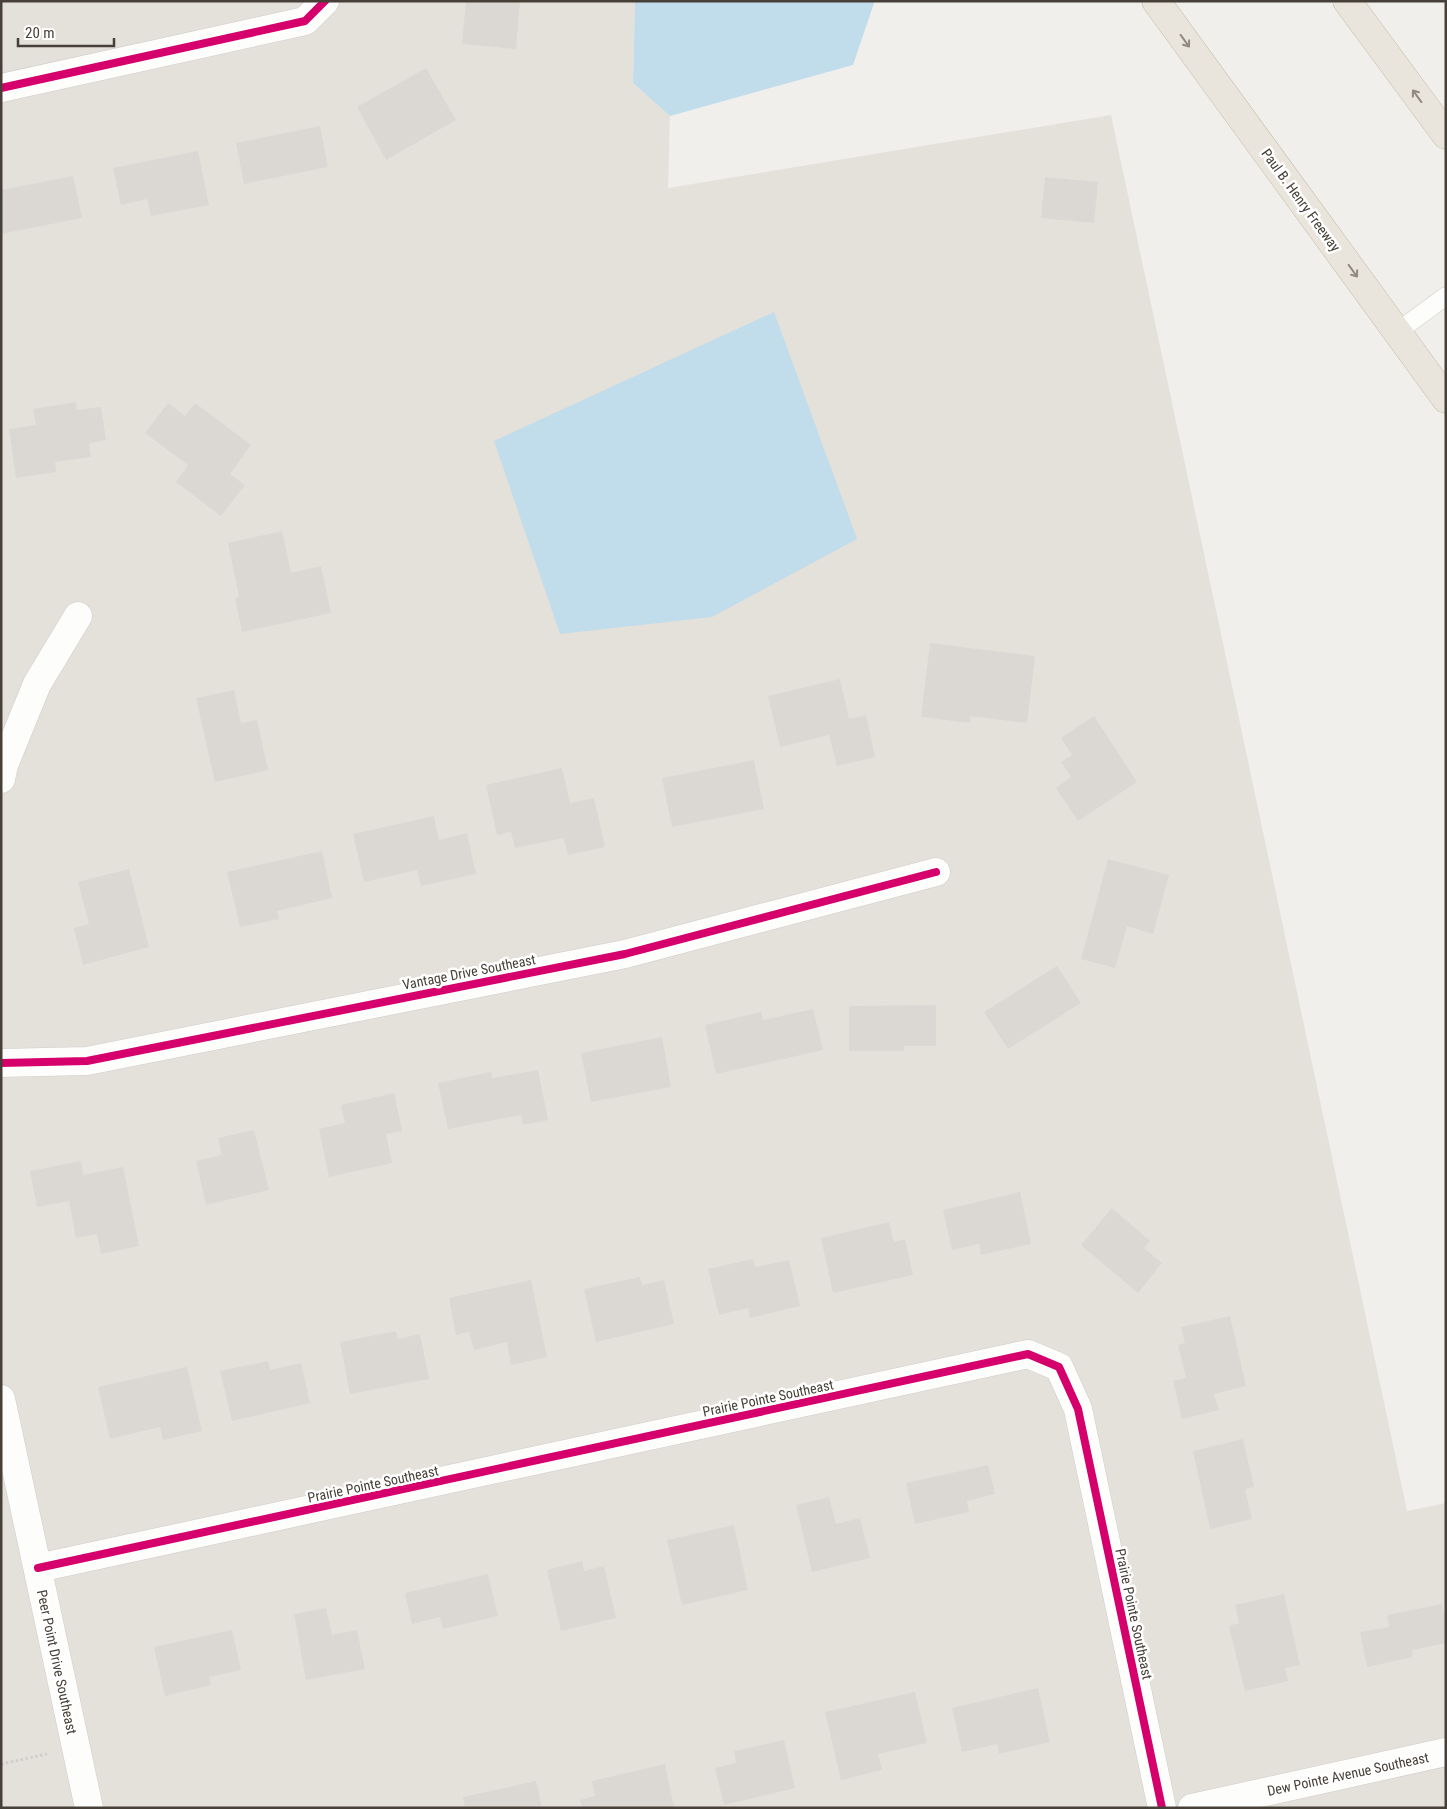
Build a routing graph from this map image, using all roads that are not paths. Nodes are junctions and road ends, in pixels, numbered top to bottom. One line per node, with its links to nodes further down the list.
1 (325, 1): 4 (street)
2 (1156, 1): 7 (highway, Paul B. Henry Freeway, one-way to 7)
3 (1347, 1): 5 (highway, one-way to 3)
4 (1, 88)
5 (1446, 135)
6 (1446, 296): 7 (lane)
7 (1397, 332): 8 (highway, Paul B. Henry Freeway)
8 (1446, 399)
9 (78, 616): 10 (street)
10 (1, 779)
11 (936, 872): 12 (street, Vantage Drive Southeast)
12 (1, 1063)
13 (1, 1399): 14 (street, Peer Point Drive Southeast)
14 (38, 1568): 16 (street, Peer Point Drive Southeast); 17 (street, Prairie Pointe Southeast)
15 (1446, 1752): 18 (street, Dew Pointe Avenue Southeast)
16 (89, 1808)
17 (1162, 1808)
18 (1192, 1808)

